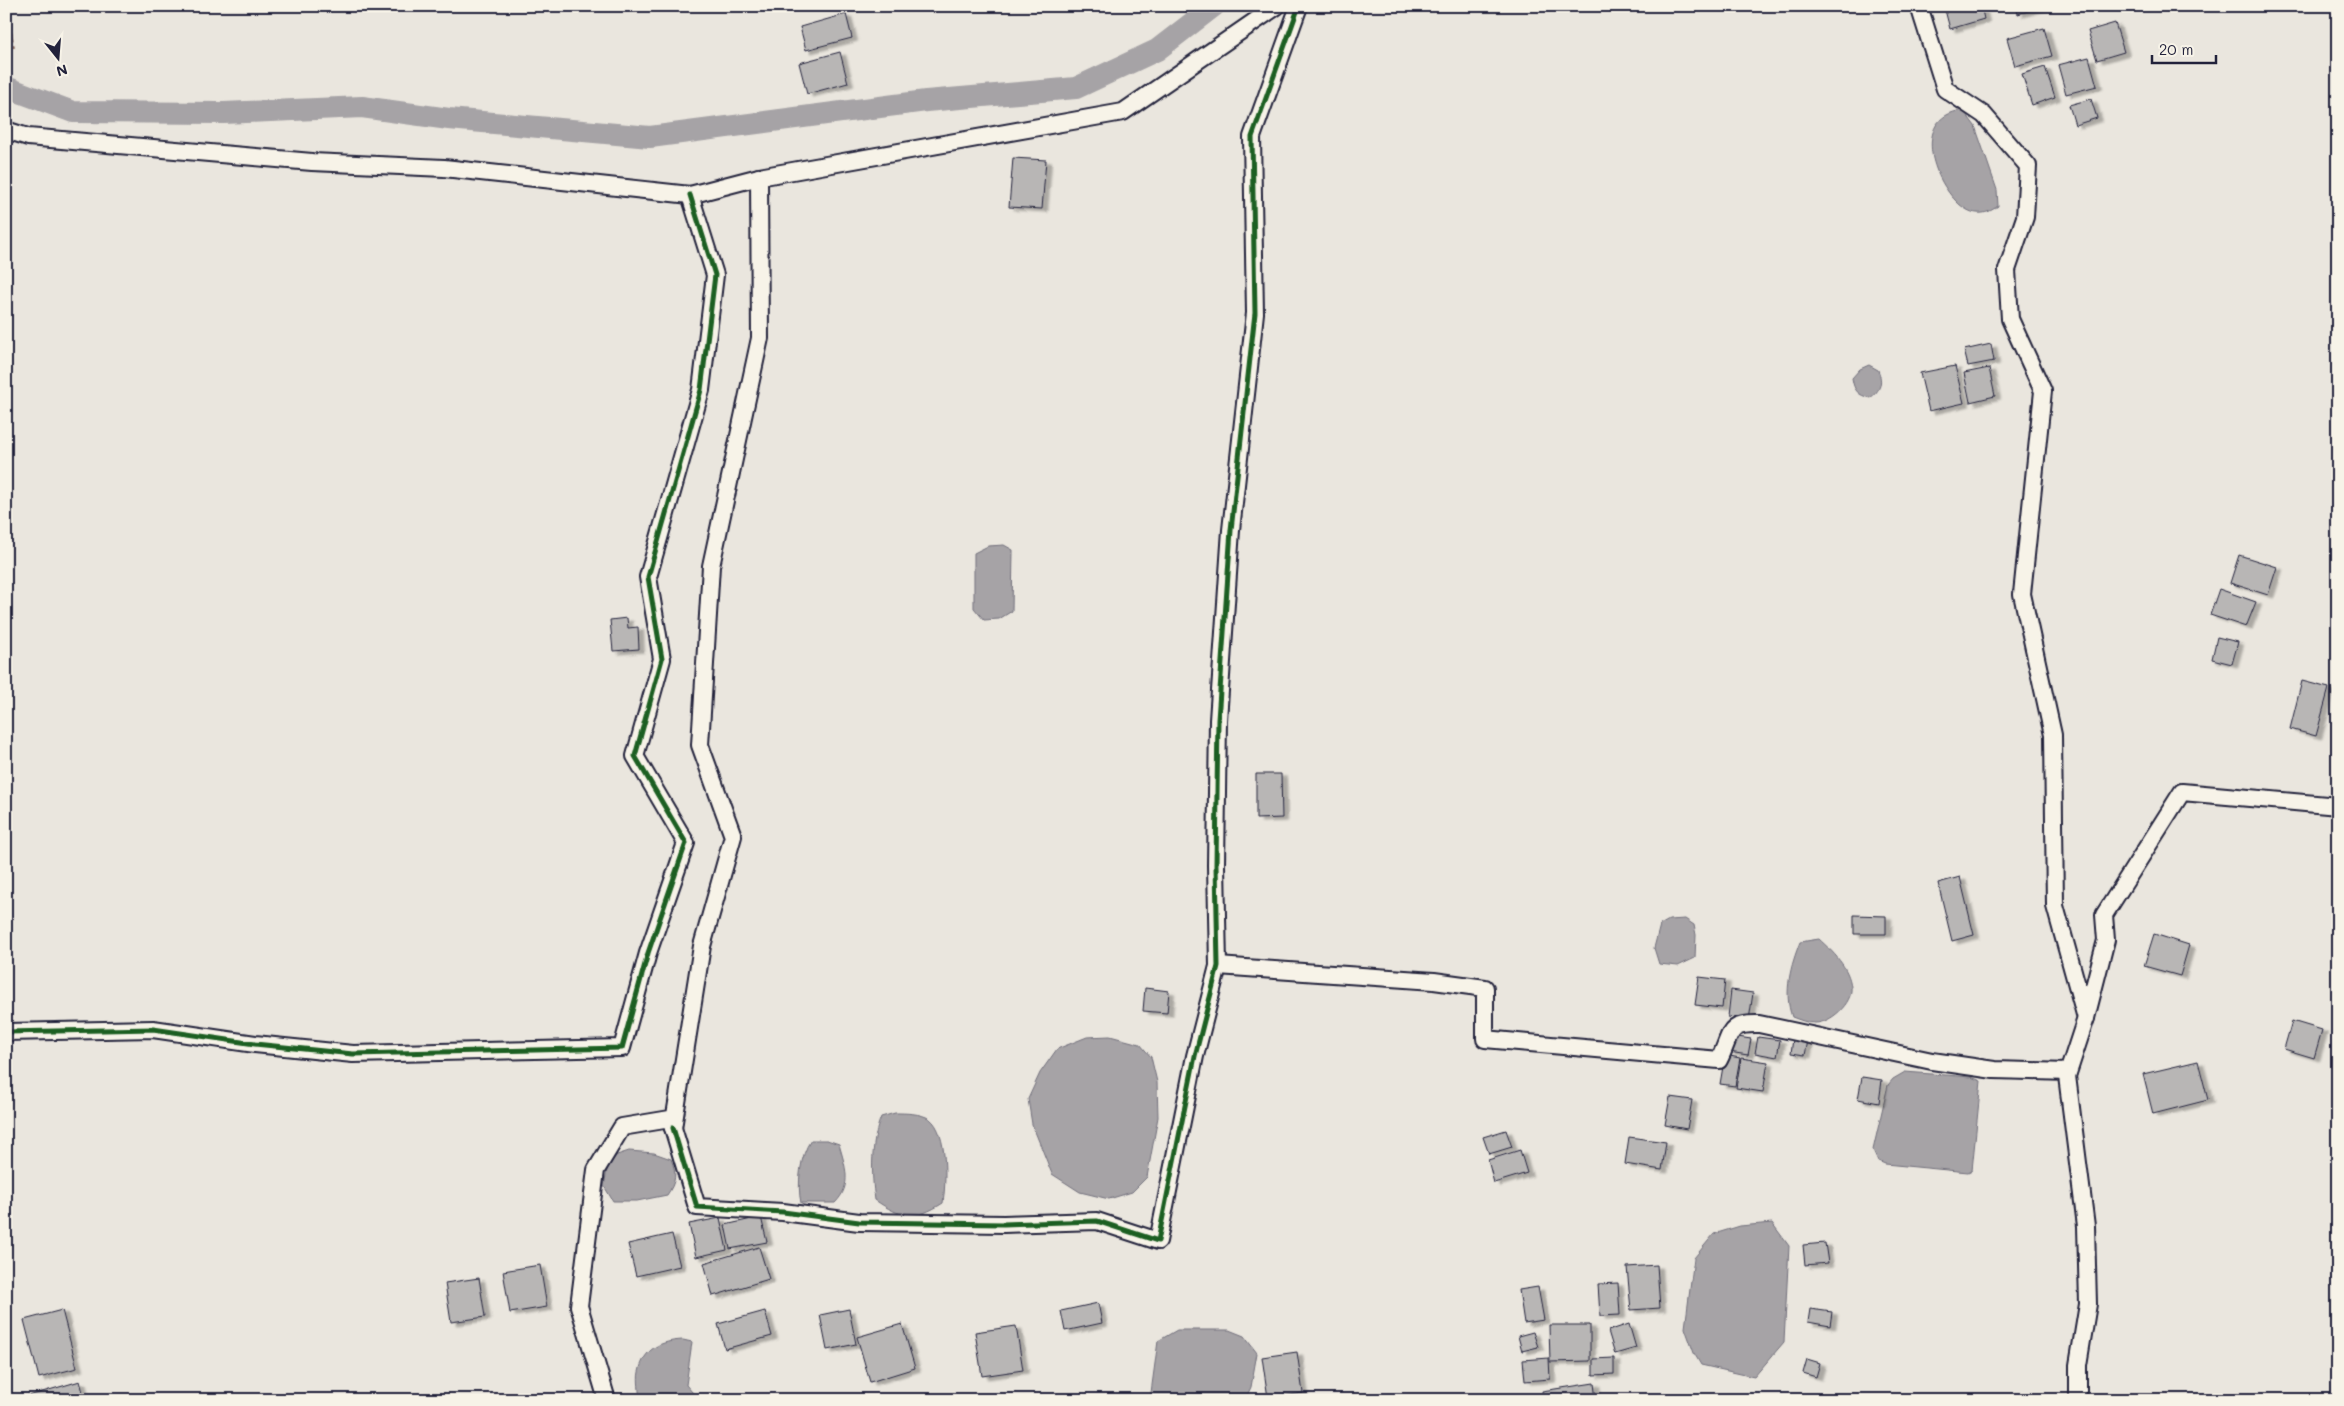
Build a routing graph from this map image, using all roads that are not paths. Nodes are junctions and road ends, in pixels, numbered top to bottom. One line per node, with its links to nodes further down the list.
1 (1277, 6): 5 (street)
2 (1300, 6): 8 (street)
3 (1919, 6): 9 (street)
4 (6, 130): 6 (street)
5 (760, 178): 6 (street); 12 (street)
6 (690, 195): 10 (street)
7 (2338, 806): 9 (street)
8 (1218, 966): 11 (street); 12 (street)
9 (2086, 1018): 11 (street)
10 (6, 1032)
11 (2068, 1072): 14 (street)
12 (672, 1128): 13 (street)
13 (607, 1400)
14 (2078, 1400)

